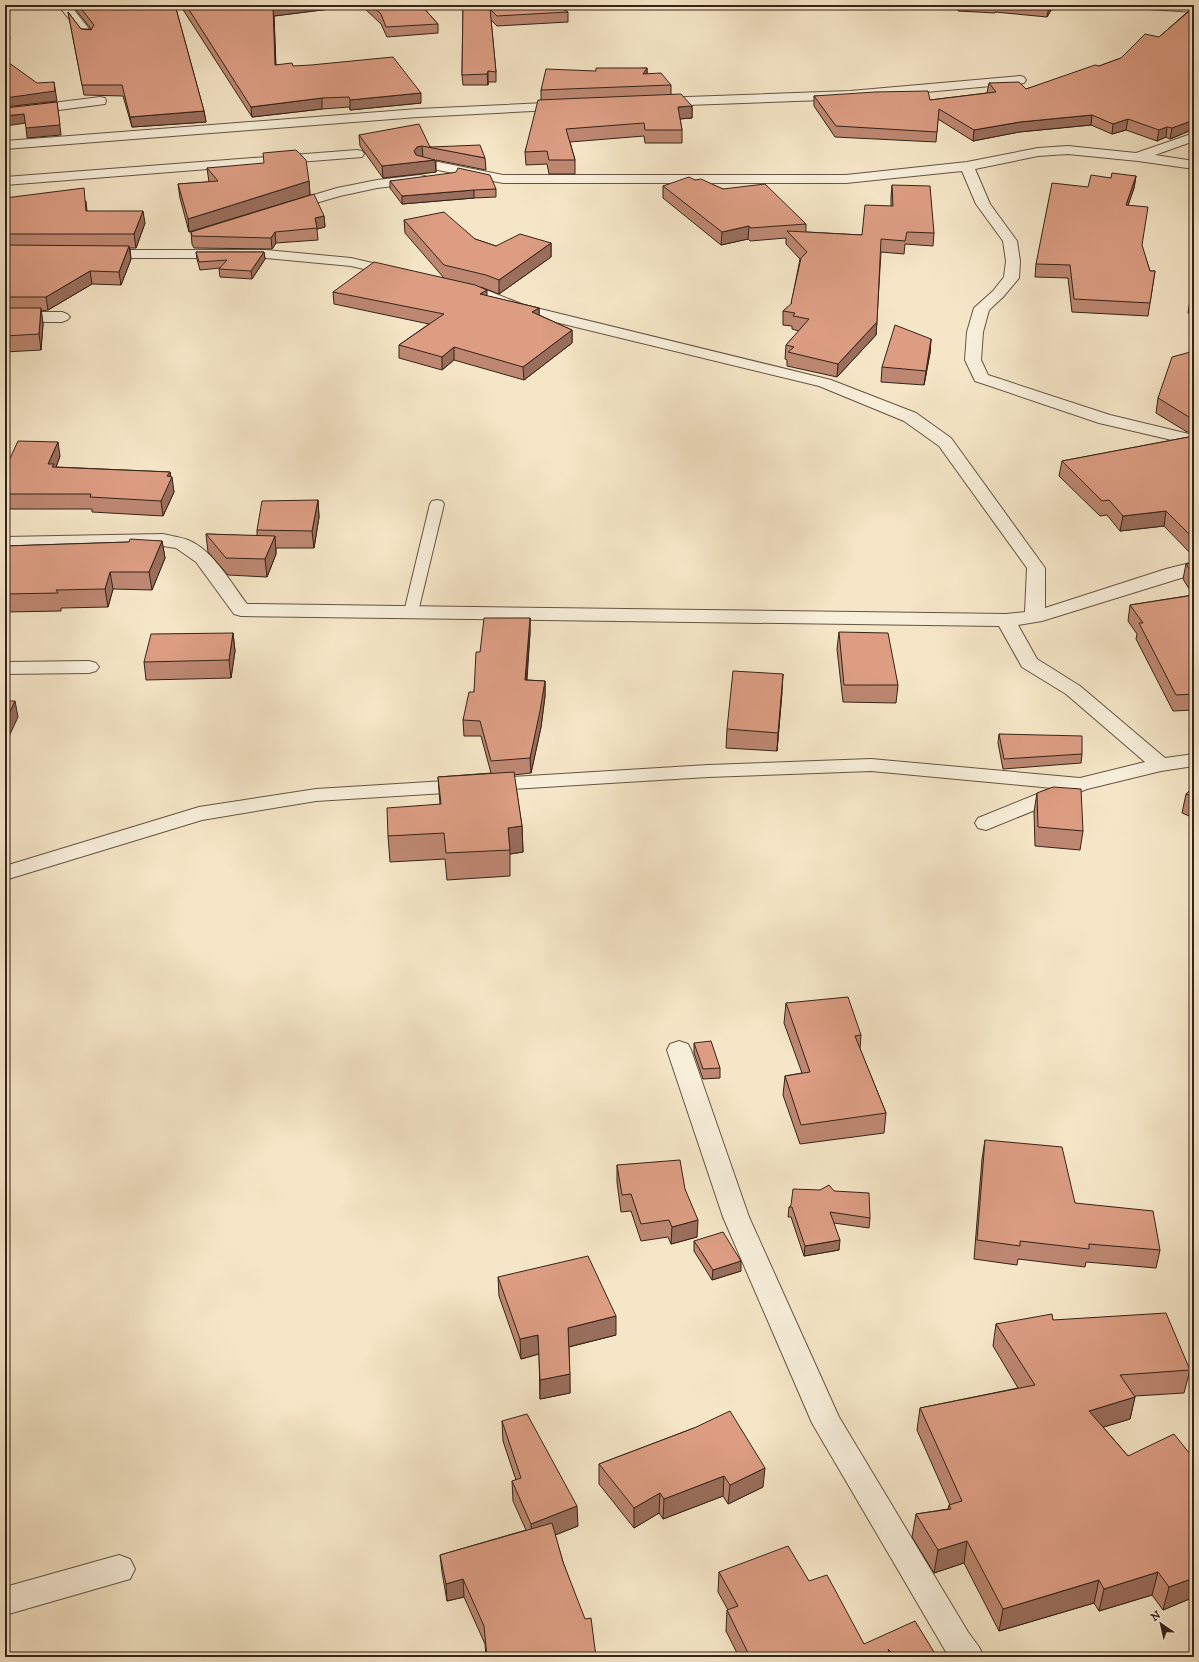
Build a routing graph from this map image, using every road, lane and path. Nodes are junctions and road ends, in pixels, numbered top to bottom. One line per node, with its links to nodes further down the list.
1 (64, 5): 4 (street)
2 (1132, 5): 3 (street)
3 (1194, 9)
4 (88, 35)
5 (1020, 80): 7 (street)
6 (100, 101): 9 (street)
7 (646, 102)
8 (576, 105): 11 (street)
9 (5, 113)
10 (1194, 136): 13 (street)
11 (5, 145)
12 (357, 154): 18 (street)
13 (1137, 157): 15 (street); 16 (street)
14 (423, 163): 17 (street)
15 (1194, 165)
16 (967, 166): 17 (street); 27 (street)
17 (472, 172): 19 (street)
18 (5, 181)
19 (278, 210)
20 (182, 241): 22 (street)
21 (85, 254): 22 (street)
22 (157, 254): 23 (street)
23 (412, 276)
24 (443, 284): 32 (street)
25 (5, 317): 26 (street)
26 (62, 317)
27 (1192, 440)
28 (437, 504): 31 (lane)
29 (5, 543): 31 (street)
30 (1194, 568): 32 (street)
31 (411, 612): 33 (street)
32 (1035, 616): 33 (street)
33 (1006, 620): 37 (street)
34 (89, 667): 35 (street)
35 (5, 668)
36 (1194, 760): 37 (street)
37 (1161, 765): 38 (street)
38 (1080, 784): 39 (street); 40 (street)
39 (986, 823)
40 (5, 873)
41 (679, 1050): 44 (street)
42 (119, 1569): 43 (street)
43 (5, 1601)
44 (968, 1657)

